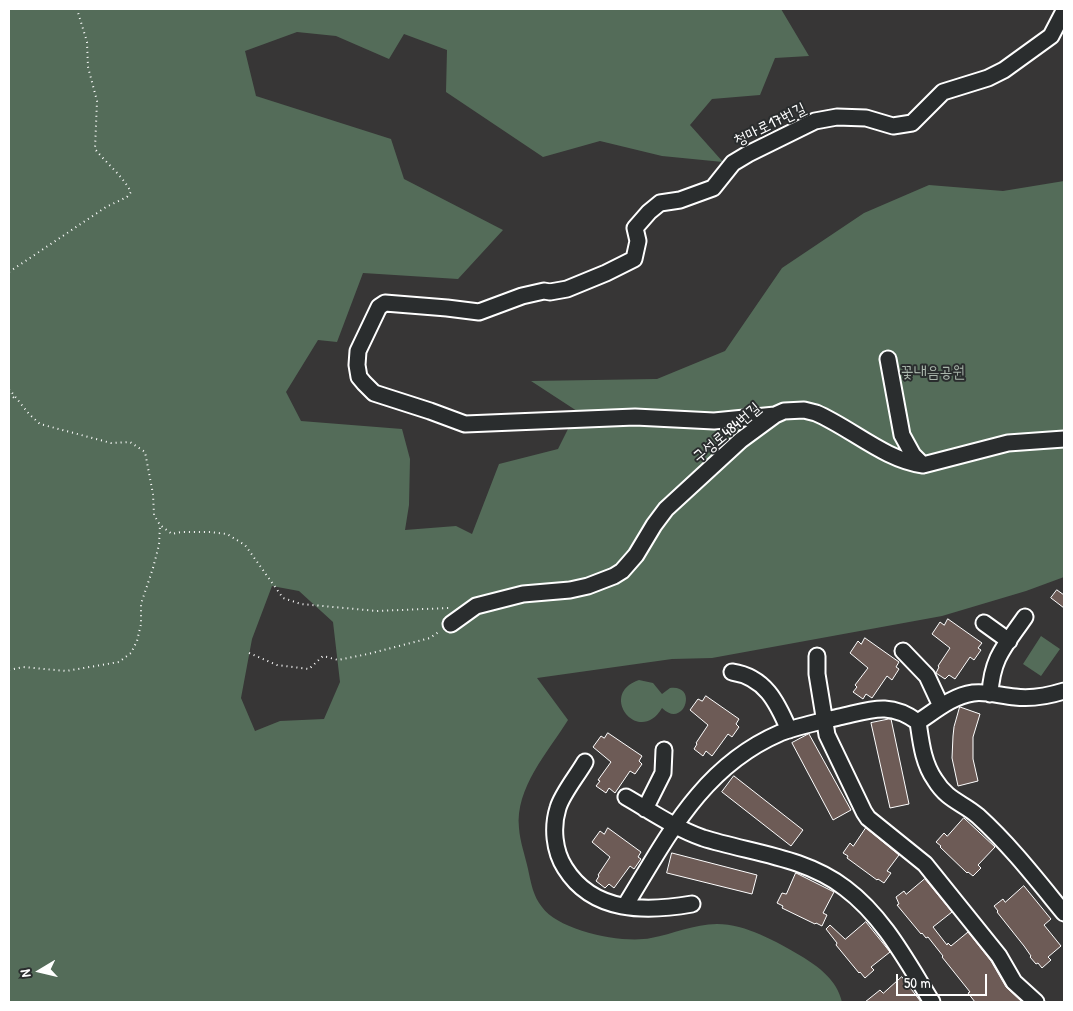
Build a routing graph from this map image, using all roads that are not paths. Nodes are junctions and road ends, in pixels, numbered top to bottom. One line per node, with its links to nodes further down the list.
1 (1064, 11): 3 (street, 청마로17번길)
2 (888, 359): 5 (street)
3 (775, 415): 5 (street, 구성로484번길); 8 (street, 구성로484번길)
4 (1064, 439): 5 (street)
5 (923, 465)
6 (1025, 617): 9 (street)
7 (984, 623): 9 (street)
8 (451, 624)
9 (1009, 640): 14 (street)
10 (902, 651): 15 (street)
11 (817, 656): 16 (street)
12 (732, 672): 18 (street)
13 (1064, 691): 14 (street)
14 (990, 694): 15 (street)
15 (941, 706): 17 (street)
16 (824, 721): 17 (street); 18 (street); 28 (street)
17 (918, 722): 26 (street)
18 (789, 730): 23 (street)
19 (664, 750): 22 (street)
20 (586, 762): 25 (street)
21 (626, 798): 22 (street)
22 (645, 809): 23 (street)
23 (674, 826): 25 (street); 27 (street)
24 (692, 904): 25 (street)
25 (625, 906)
26 (1064, 913)
27 (932, 1002)
28 (1036, 1002)

